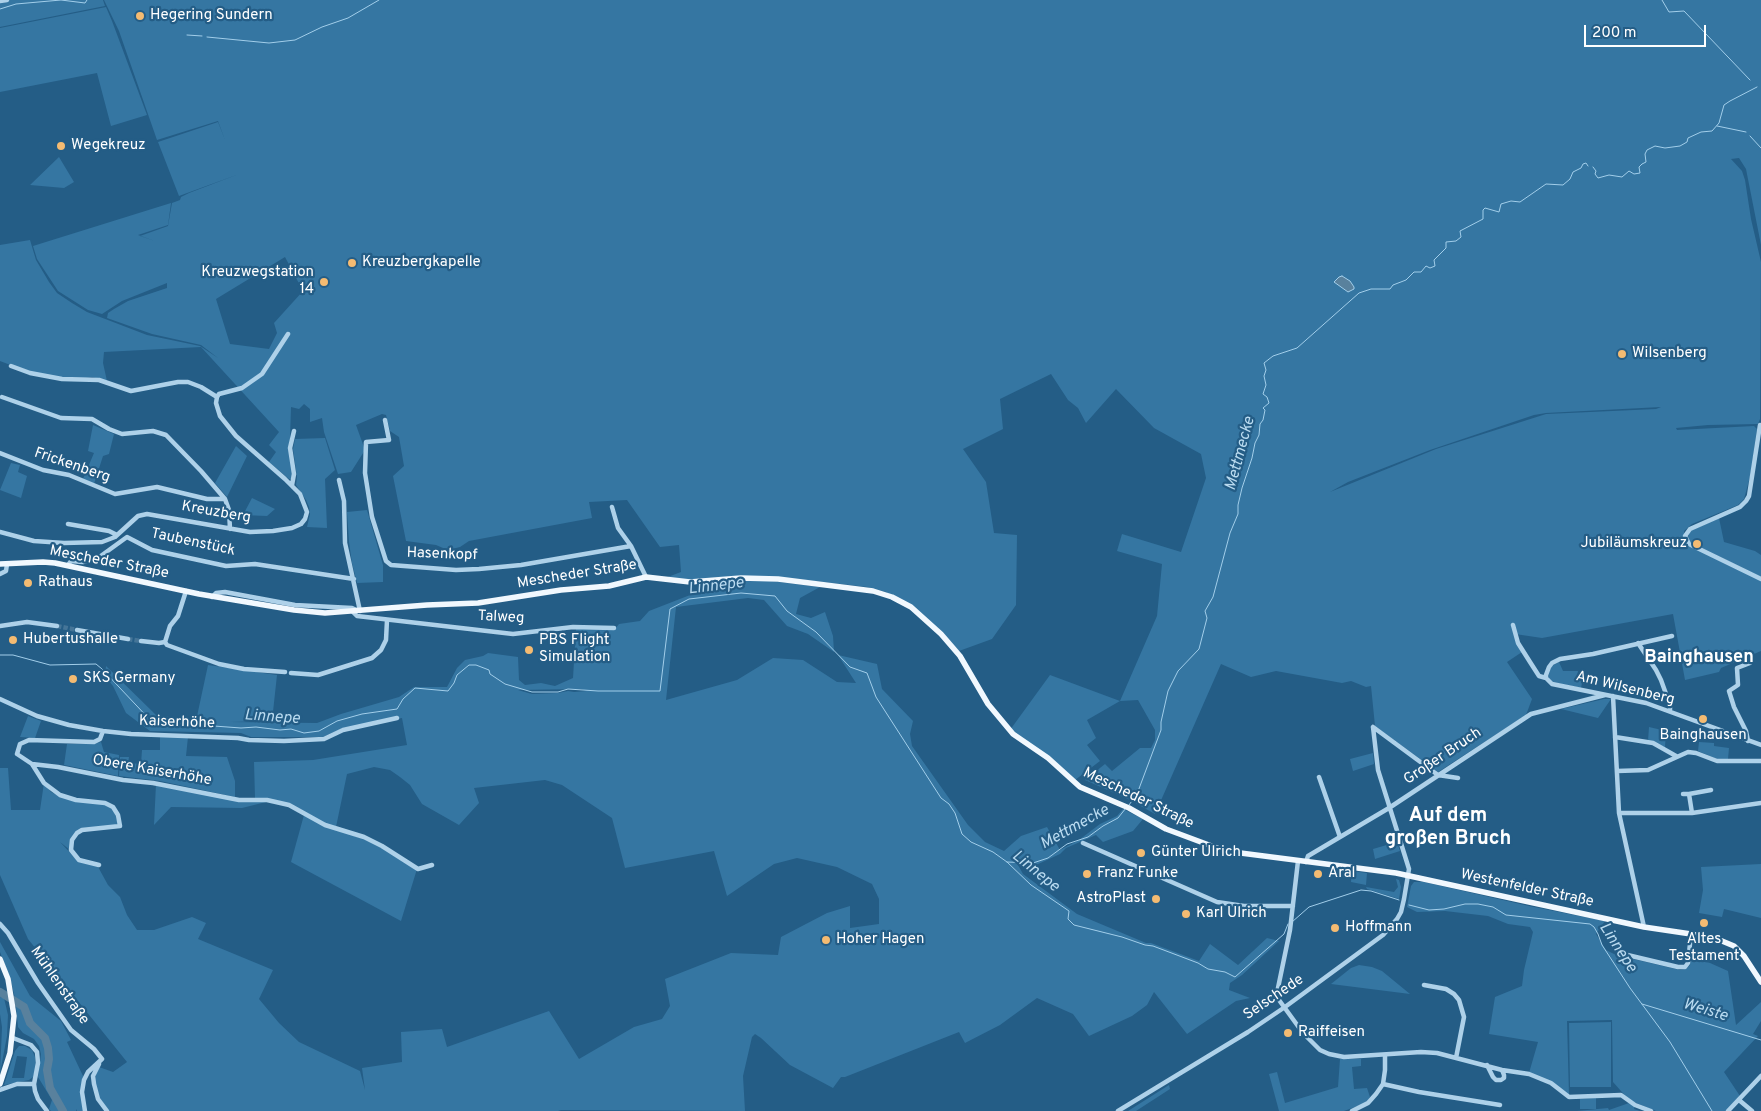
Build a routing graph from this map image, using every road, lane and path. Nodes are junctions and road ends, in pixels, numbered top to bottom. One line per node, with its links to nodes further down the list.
1 (7, 0): 2 (street)
2 (0, 2)
3 (288, 334): 6 (street)
4 (11, 366): 6 (street)
5 (2, 397): 13 (street)
6 (217, 397): 12 (street, Kreuzberg)
7 (385, 420): 19 (street, Hasenkopf)
8 (1760, 425): 25 (street)
9 (294, 430): 12 (street)
10 (0, 453): 13 (street, Frickenberg)
11 (339, 480): 24 (street)
12 (292, 485): 16 (street, Kreuzberg)
13 (225, 499): 16 (street)
14 (612, 507): 19 (street)
15 (68, 524): 18 (street)
16 (230, 529): 18 (street, Kreuzberg)
17 (0, 532): 18 (street, Kreuzberg)
18 (117, 535)
19 (631, 546): 23 (street)
20 (3, 564): 21 (main road, Mescheder Straße); 22 (street)
21 (68, 565): 24 (street, Taubenstück); 26 (main road, Mescheder Straße)
22 (0, 574)
23 (646, 577): 27 (main road, Mescheder Straße); 66 (main road, Mescheder Straße)
24 (354, 579): 27 (street)
25 (1761, 579)
26 (186, 592): 27 (main road, Mescheder Straße); 37 (street)
27 (356, 612): 28 (street, Talweg)
28 (387, 620): 32 (street, Talweg); 41 (street)
29 (1513, 625): 42 (street, Am Wilsenberg)
30 (0, 626): 31 (street)
31 (57, 626)
32 (614, 628)
33 (77, 630): 35 (street)
34 (1672, 636): 38 (street)
35 (128, 639)
36 (141, 640): 37 (street)
37 (165, 642): 40 (street)
38 (1638, 643): 42 (street); 46 (street)
39 (1750, 663): 50 (street)
40 (285, 672)
41 (291, 673)
42 (1546, 678): 43 (street, Am Wilsenberg)
43 (1605, 695): 44 (street, Am Wilsenberg); 56 (street, Großer Bruch)
44 (1613, 696): 46 (street, Am Wilsenberg); 49 (street)
45 (0, 699): 48 (street, Kaiserhöhe)
46 (1670, 711): 50 (street, Am Wilsenberg)
47 (397, 718): 48 (street, Kaiserhöhe)
48 (103, 731): 54 (street)
49 (1615, 737): 52 (street); 55 (street)
50 (1748, 740): 51 (street, Am Wilsenberg)
51 (1761, 746)
52 (1676, 756): 53 (street); 55 (street)
53 (1761, 761)
54 (32, 764): 68 (street); 69 (street, Obere Kaiserhöhe)
55 (1616, 772): 62 (street)
56 (1438, 775): 58 (street); 61 (street, Großer Bruch); 61 (street)
57 (1319, 777): 64 (street)
58 (1458, 778)
59 (1711, 790): 63 (street)
60 (1761, 803): 63 (street)
61 (1389, 808): 64 (street, Großer Bruch); 70 (street)
62 (1618, 813): 63 (street); 73 (street)
63 (1692, 813)
64 (1340, 837): 67 (street, Großer Bruch)
65 (1083, 843): 71 (street)
66 (1298, 861): 67 (main road, Westenfelder Straße); 71 (street)
67 (1306, 862): 70 (main road, Westenfelder Straße)
68 (98, 864)
69 (432, 865)
70 (1408, 876): 73 (main road, Westenfelder Straße); 79 (street, Selschede)
71 (1293, 906): 79 (street)
72 (0, 924): 83 (street, Mühlenstraße)
73 (1644, 927): 74 (main road, Westenfelder Straße)
74 (1691, 934): 75 (street); 77 (main road, Westenfelder Straße)
75 (1619, 953)
76 (0, 960): 80 (main road)
77 (1761, 982)
78 (1424, 985): 82 (street)
79 (1285, 1007): 81 (street); 96 (street, Selschede)
80 (13, 1038): 87 (main road); 88 (street)
81 (1385, 1055): 82 (street); 89 (street)
82 (1456, 1058): 84 (street)
83 (102, 1059): 94 (street); 95 (street)
84 (1487, 1066): 85 (street); 85 (street)
85 (1502, 1070): 98 (street)
86 (1761, 1076): 91 (street)
87 (0, 1082)
88 (34, 1084): 90 (street); 93 (street)
89 (1383, 1084): 92 (street); 97 (street)
90 (0, 1090)
91 (1739, 1100): 99 (street); 100 (street)
92 (1500, 1105)
93 (47, 1111)
94 (85, 1111)
95 (106, 1111)
96 (1118, 1111)
97 (1352, 1111)
98 (1651, 1111)
99 (1728, 1111)
100 (1752, 1111)

